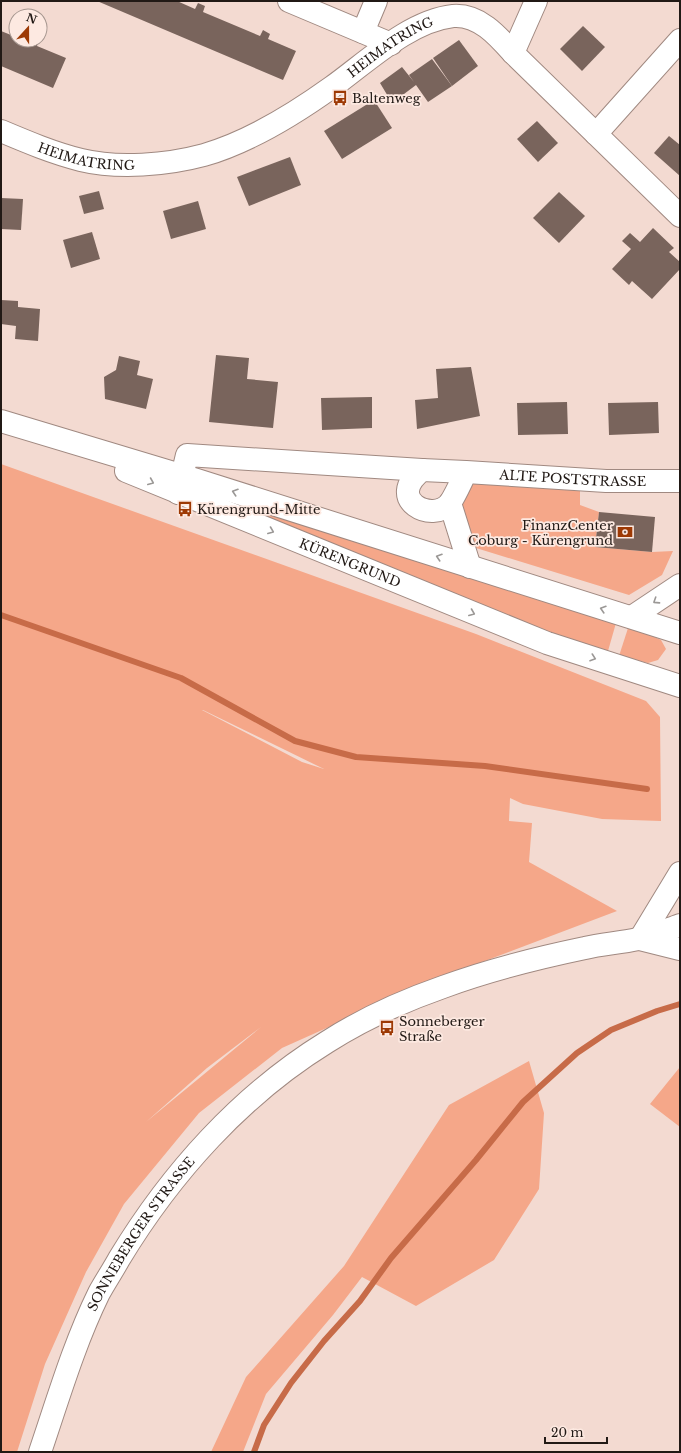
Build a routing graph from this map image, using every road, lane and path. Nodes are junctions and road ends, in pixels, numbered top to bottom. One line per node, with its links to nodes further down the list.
1 (289, 1): 4 (street)
2 (376, 1): 4 (street)
3 (536, 1): 7 (street)
4 (363, 32): 6 (street)
5 (680, 40): 9 (street)
6 (391, 44): 7 (street, HEIMATRING); 8 (street, HEIMATRING)
7 (513, 53): 9 (street, HEIMATRING)
8 (1, 131)
9 (596, 134): 10 (street, HEIMATRING)
10 (680, 216)
11 (1, 421): 15 (street, KÜRENGRUND)
12 (422, 470): 13 (street, ALTE POSTSTRASSE); 15 (street, ALTE POSTSTRASSE); 16 (street)
13 (466, 472): 14 (street, ALTE POSTSTRASSE); 16 (street)
14 (680, 481)
15 (180, 484): 17 (street, KÜRENGRUND, one-way to 15); 21 (street, KÜRENGRUND, one-way to 21)
16 (450, 503): 17 (street)
17 (470, 567): 19 (street, KÜRENGRUND, one-way to 17)
18 (680, 585): 19 (street, one-way to 19)
19 (632, 617): 20 (street, KÜRENGRUND)
20 (680, 633)
21 (680, 686)
22 (680, 873): 25 (street)
23 (680, 914): 25 (street)
24 (680, 926): 25 (street, SONNEBERGER STRASSE)
25 (640, 939): 26 (street, SONNEBERGER STRASSE); 27 (street, SONNEBERGER STRASSE)
26 (680, 949)
27 (40, 1452)

